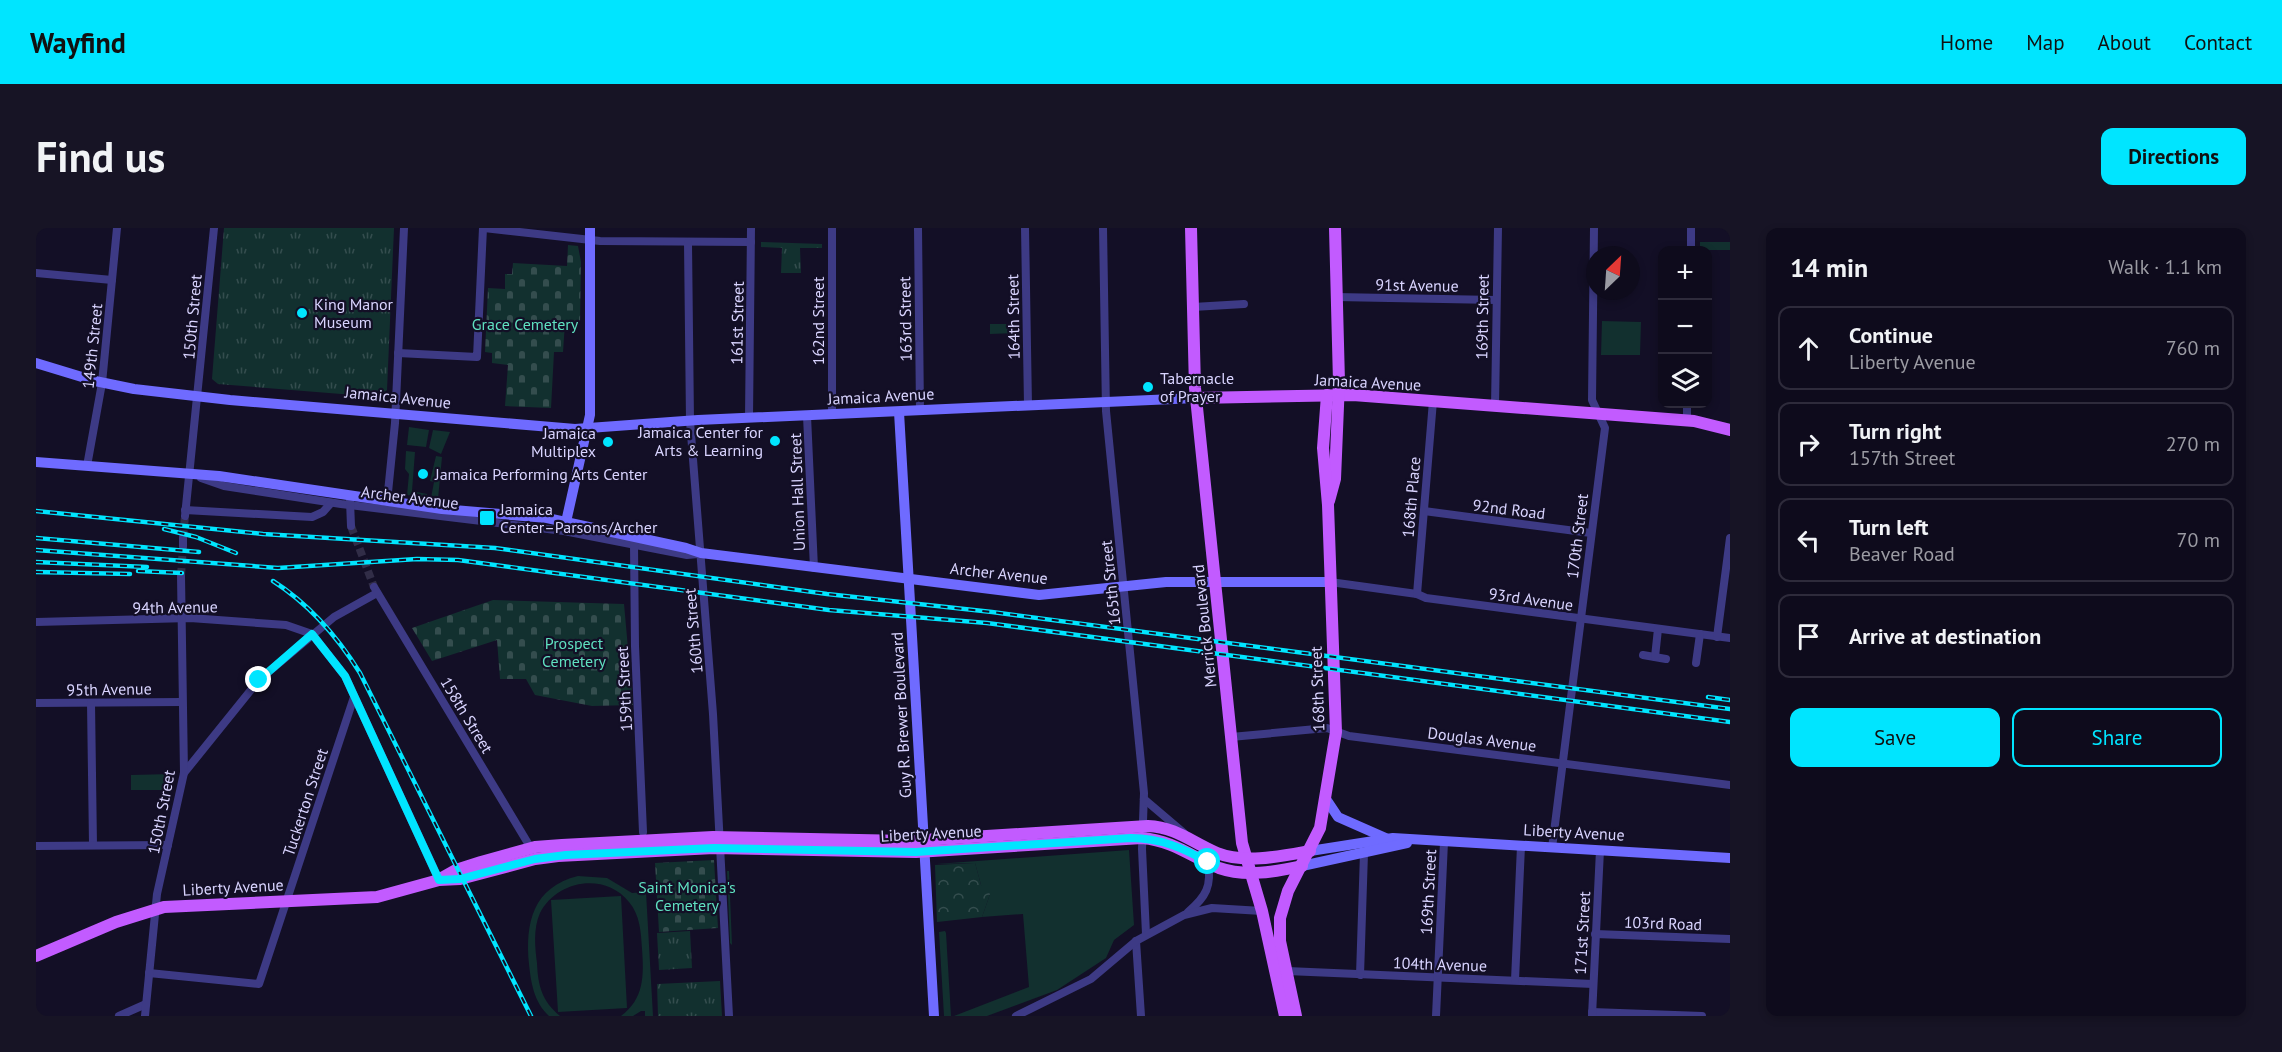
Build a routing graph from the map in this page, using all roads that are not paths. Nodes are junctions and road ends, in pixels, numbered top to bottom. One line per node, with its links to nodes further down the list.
1 (117, 228): 20 (street, 149th Street)
2 (214, 228): 29 (street, 150th Street)
3 (404, 228): 25 (street)
4 (484, 228): 15 (street); 25 (street)
5 (751, 228): 16 (street, 161st Street)
6 (832, 228): 40 (street, 162nd Street)
7 (918, 228): 36 (street, 163rd Street)
8 (1025, 228): 33 (street, 164th Street)
9 (1103, 228): 31 (street, 165th Street)
10 (1191, 228): 24 (main road, Merrick Boulevard)
11 (1335, 228): 21 (main road, 168th Street)
12 (1498, 228): 22 (street, 169th Street)
13 (1594, 228): 39 (street, 170th Street)
14 (1691, 228): 18 (street)
15 (589, 233): 17 (street); 45 (main road)
16 (751, 242): 17 (street); 42 (street, 161st Street)
17 (688, 243): 43 (street, 160th Street)
18 (1690, 246)
19 (36, 273): 20 (street)
20 (112, 280): 27 (street, 149th Street)
21 (1336, 297): 22 (street, 91st Avenue); 28 (main road, 168th Street)
22 (1496, 300): 34 (street, 169th Street)
23 (1244, 304): 24 (street)
24 (1193, 307): 30 (main road, Merrick Boulevard)
25 (398, 353): 37 (street)
26 (36, 363): 27 (main road, Jamaica Avenue)
27 (102, 383): 29 (main road, Jamaica Avenue); 48 (street, 149th Street)
28 (1333, 395): 30 (main road, Jamaica Avenue); 32 (main road, Jamaica Avenue); 53 (main road, 168th Street); 53 (main road, 168th Street)
29 (198, 396): 37 (main road, Jamaica Avenue); 49 (street, 150th Street)
30 (1196, 398): 31 (main road, Jamaica Avenue); 64 (main road, Merrick Boulevard)
31 (1106, 401): 33 (main road, Jamaica Avenue); 66 (street, 165th Street)
32 (1433, 401): 34 (main road, Jamaica Avenue); 54 (street, 168th Place)
33 (1028, 405): 36 (main road, Jamaica Avenue)
34 (1494, 406): 39 (main road, Jamaica Avenue)
35 (1688, 408): 44 (street)
36 (920, 411): 38 (main road, Jamaica Avenue)
37 (396, 412): 45 (main road, Jamaica Avenue); 51 (street)
38 (899, 412): 40 (main road, Jamaica Avenue); 63 (main road, Guy R. Brewer Boulevard)
39 (1598, 414): 44 (main road, Jamaica Avenue); 57 (street, 170th Street)
40 (832, 415): 41 (main road, Jamaica Avenue)
41 (807, 416): 42 (main road, Jamaica Avenue); 61 (street, Union Hall Street)
42 (749, 418): 43 (main road, Jamaica Avenue)
43 (690, 421): 45 (main road, Jamaica Avenue); 60 (street, 160th Street)
44 (1687, 421): 46 (main road, Jamaica Avenue)
45 (588, 427): 56 (main road)
46 (1730, 430)
47 (36, 462): 48 (main road, Archer Avenue)
48 (87, 466): 49 (main road, Archer Avenue)
49 (188, 473): 50 (main road, Archer Avenue); 52 (street, Archer Avenue); 52 (street, 150th Street)
50 (350, 501): 51 (main road, Archer Avenue); 52 (street, Archer Avenue); 55 (street); 56 (street, Archer Avenue)
51 (387, 502): 56 (main road, Archer Avenue)
52 (330, 503)
53 (1328, 505): 65 (main road, 168th Street)
54 (1424, 511): 57 (street, 92nd Road); 67 (street, 168th Place)
55 (351, 526)
56 (565, 526): 59 (street, Archer Avenue); 60 (main road, Archer Avenue)
57 (1591, 533): 69 (street, 170th Street)
58 (1730, 538): 74 (street)
59 (634, 545): 60 (street, Archer Avenue); 91 (street, 159th Street)
60 (701, 553): 61 (main road, Archer Avenue); 97 (street, 160th Street)
61 (814, 568): 63 (main road, Archer Avenue)
62 (181, 576): 68 (street, 150th Street)
63 (909, 579): 66 (main road, Archer Avenue); 101 (main road, Guy R. Brewer Boulevard)
64 (1216, 582): 65 (main road, Archer Avenue); 66 (main road, Archer Avenue); 85 (main road, Merrick Boulevard)
65 (1330, 582): 67 (street, 93rd Avenue); 84 (main road, 168th Street)
66 (1123, 587): 89 (street, 165th Street)
67 (1417, 594): 69 (street, 93rd Avenue)
68 (180, 619): 70 (street, 94th Avenue); 72 (street, 94th Avenue); 81 (street, 150th Street)
69 (1581, 619): 71 (street, 93rd Avenue); 86 (street, 170th Street)
70 (36, 622)
71 (1658, 629): 73 (street, 93rd Avenue); 77 (street)
72 (312, 634): 80 (street); 87 (street); 107 (street, 158th Street)
73 (1700, 634): 74 (street, 93rd Avenue); 79 (street)
74 (1717, 637): 75 (street, 93rd Avenue)
75 (1730, 638)
76 (1644, 655): 77 (street)
77 (1655, 657): 78 (street)
78 (1666, 659)
79 (1696, 663)
80 (354, 697): 113 (street); 114 (street, Tuckerton Street)
81 (182, 702): 83 (street, 95th Avenue); 87 (street, 150th Street)
82 (36, 703): 83 (street, 95th Avenue)
83 (91, 703): 99 (street)
84 (1336, 732): 85 (street, Douglas Avenue); 86 (street, Douglas Avenue); 90 (main road, 168th Street)
85 (1231, 737): 108 (main road, Merrick Boulevard)
86 (1563, 763): 88 (street, Douglas Avenue); 103 (street, 170th Street)
87 (184, 773): 98 (street, 150th Street)
88 (1730, 785)
89 (1144, 799): 92 (street, 165th Street); 93 (street, Liberty Avenue)
90 (1326, 799): 94 (main road); 105 (main road, 168th Street)
91 (643, 832)
92 (1143, 832): 93 (main road, Liberty Avenue); 101 (main road, Liberty Avenue); 110 (main road, Liberty Avenue); 118 (street, 165th Street)
93 (1188, 836): 108 (main road, Liberty Avenue)
94 (1388, 839): 95 (main road, Liberty Avenue); 105 (main road, Liberty Avenue)
95 (1417, 840): 96 (main road, Liberty Avenue); 106 (main road, Liberty Avenue)
96 (1444, 842): 102 (main road, Liberty Avenue); 126 (street, 169th Street)
97 (721, 843): 101 (main road, Liberty Avenue); 107 (main road, Liberty Avenue); 133 (street, 160th Street)
98 (168, 844): 99 (street); 115 (street, 150th Street)
99 (93, 845): 100 (street)
100 (36, 846)
101 (924, 846): 134 (main road, Guy R. Brewer Boulevard)
102 (1521, 846): 103 (main road, Liberty Avenue); 127 (street)
103 (1552, 848): 104 (main road, Liberty Avenue)
104 (1600, 850): 109 (main road, Liberty Avenue); 119 (street, 171st Street)
105 (1310, 851): 108 (main road, Liberty Avenue); 111 (main road, 168th Street)
106 (1364, 852): 111 (main road, Liberty Avenue); 125 (street)
107 (533, 854): 113 (main road, Liberty Avenue)
108 (1245, 858): 112 (main road, Merrick Boulevard)
109 (1730, 858)
110 (1208, 862): 112 (main road, Liberty Avenue); 117 (street)
111 (1302, 866): 112 (main road, Liberty Avenue); 123 (main road)
112 (1250, 873): 116 (main road, Merrick Boulevard)
113 (439, 880): 114 (main road, Liberty Avenue)
114 (286, 901): 115 (main road, Liberty Avenue); 124 (street, Tuckerton Street)
115 (155, 909): 122 (main road, Liberty Avenue); 124 (street, 150th Street)
116 (1262, 911): 117 (street); 137 (main road, Merrick Boulevard)
117 (1184, 915): 118 (street)
118 (1146, 934): 121 (street)
119 (1595, 934): 120 (street, 103rd Road); 128 (street, 171st Street)
120 (1730, 939)
121 (1136, 941): 135 (street); 136 (street)
122 (36, 956)
123 (1287, 971): 125 (street, 104th Avenue); 138 (main road)
124 (149, 973): 129 (street, 150th Street)
125 (1360, 975): 126 (street, 104th Avenue)
126 (1438, 978): 127 (street, 104th Avenue); 139 (street, 169th Street)
127 (1515, 980): 128 (street, 104th Avenue)
128 (1593, 984): 130 (street, 171st Street)
129 (146, 1004): 131 (street); 132 (street, 150th Street)
130 (1592, 1014): 140 (street)
131 (119, 1016)
132 (145, 1016)
133 (729, 1016)
134 (934, 1016)
135 (1016, 1016)
136 (1141, 1016)
137 (1285, 1016)
138 (1296, 1016)
139 (1436, 1016)
140 (1702, 1016)

